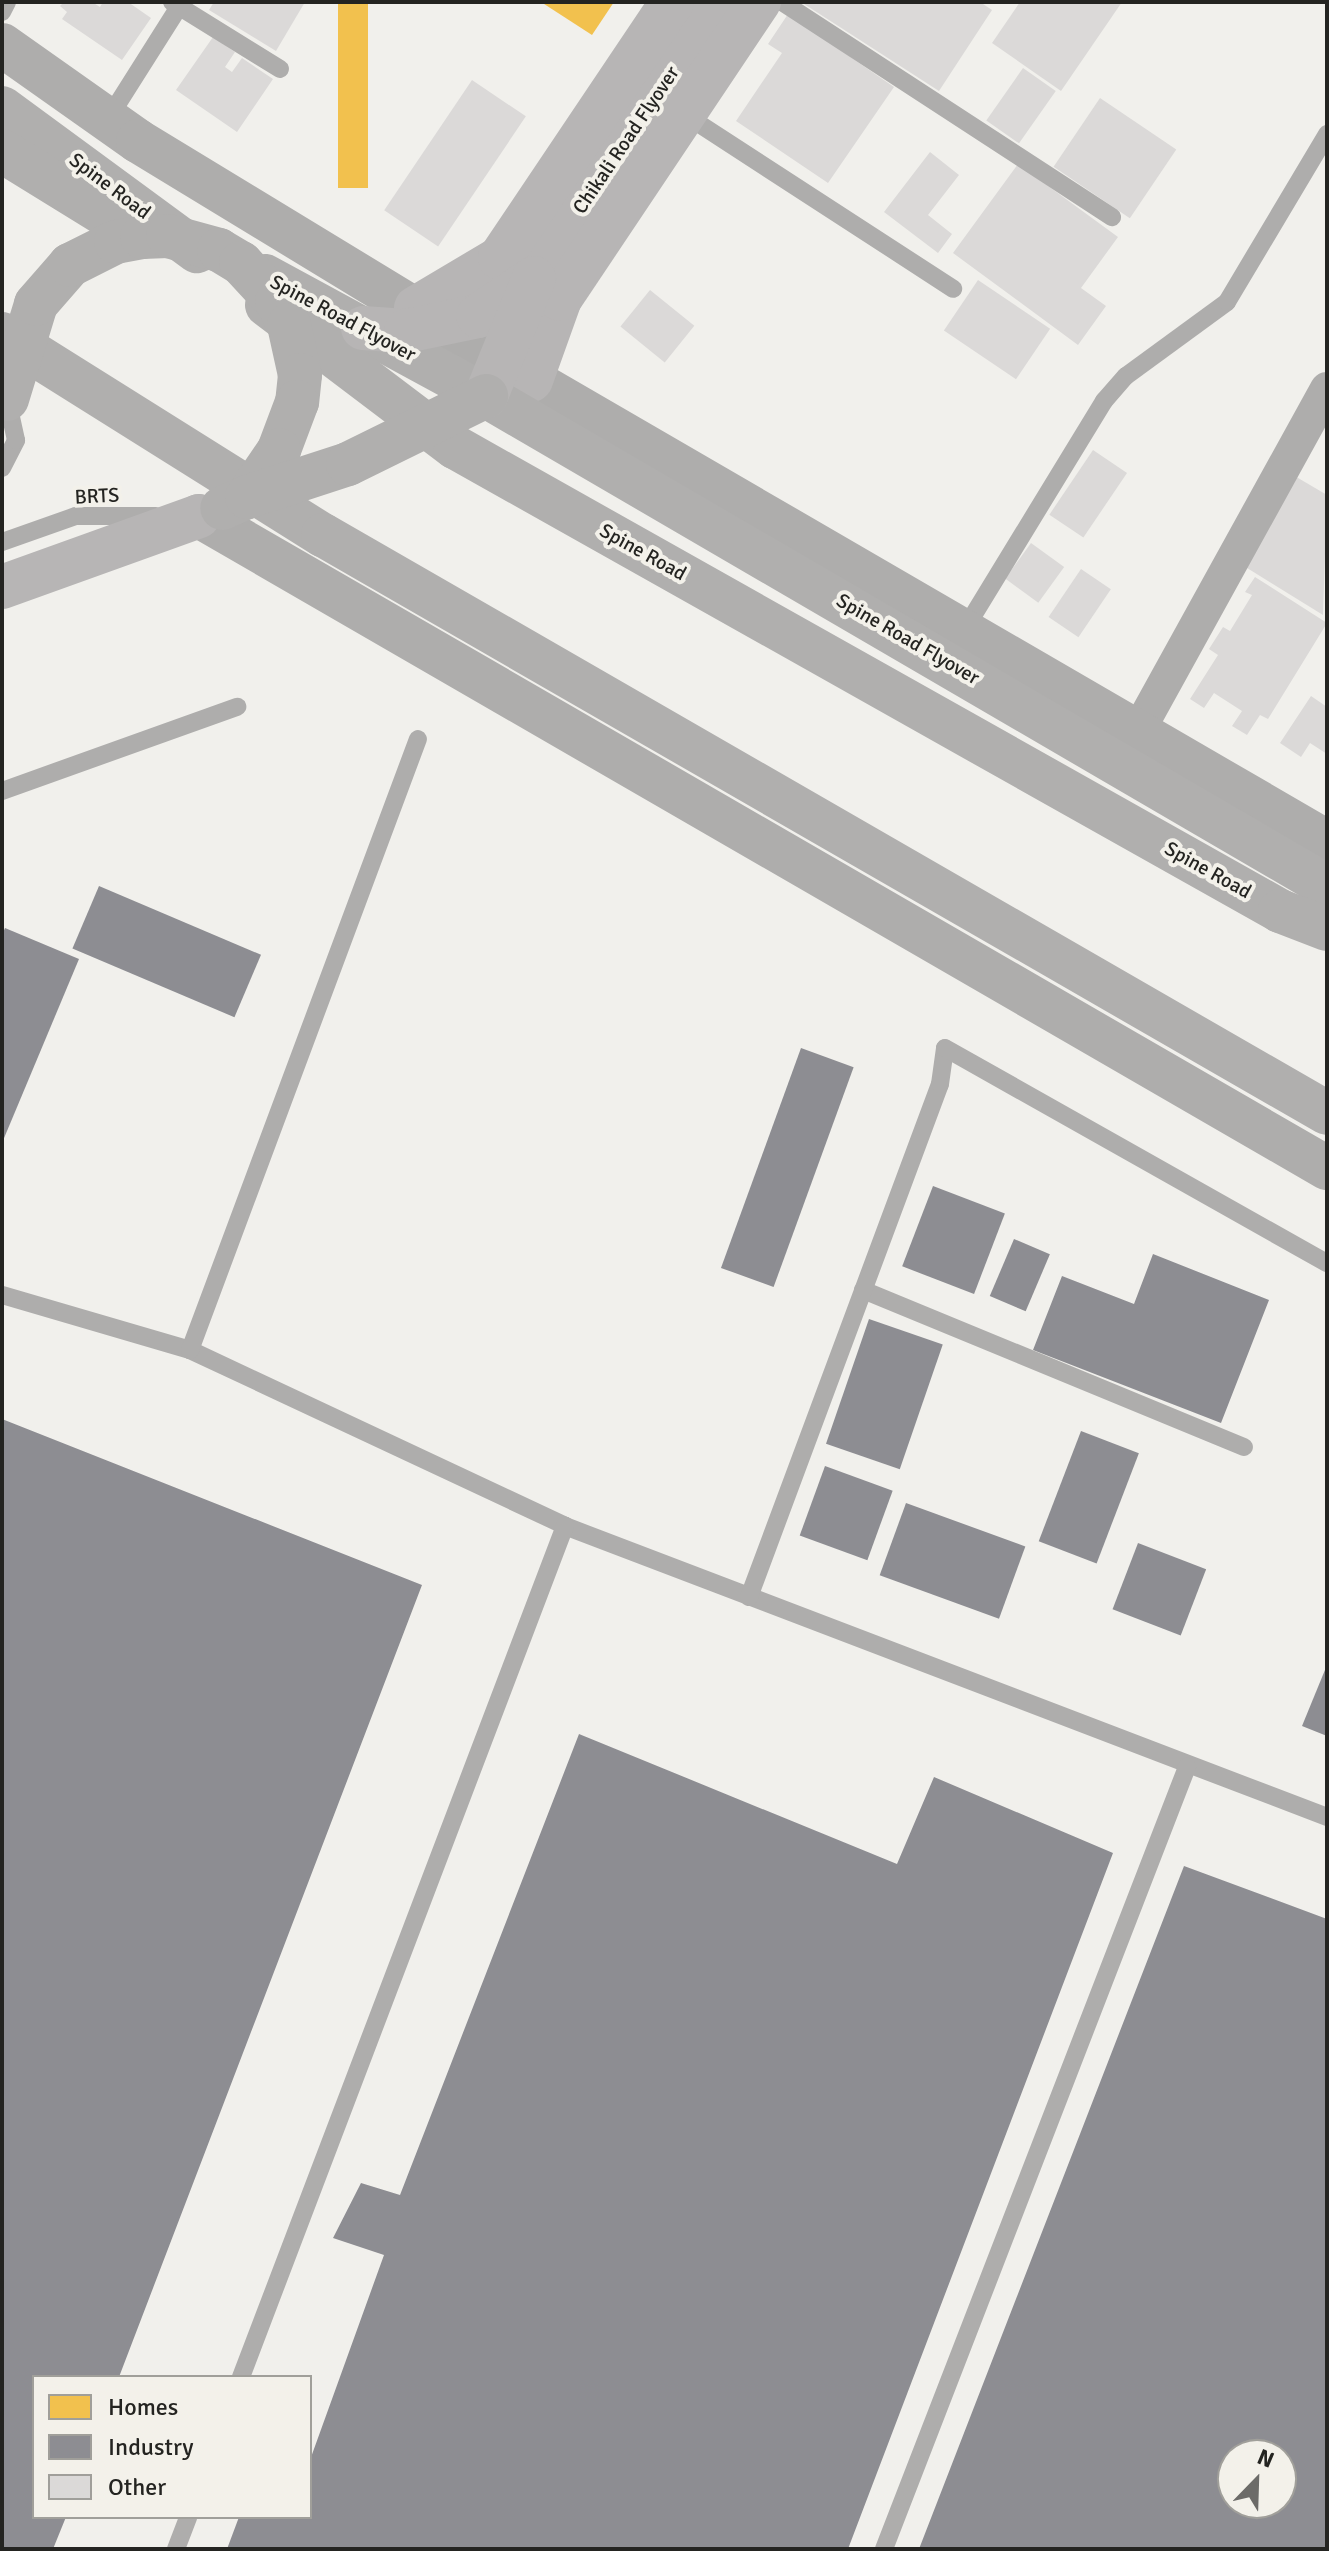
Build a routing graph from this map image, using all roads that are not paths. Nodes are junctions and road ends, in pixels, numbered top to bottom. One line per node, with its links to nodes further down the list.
1 (7, 2): 7 (lane)
2 (672, 2): 20 (main road)
3 (718, 2): 18 (main road, Chikali Road Flyover)
4 (759, 2): 11 (main road)
5 (782, 2): 15 (lane)
6 (178, 3): 9 (lane); 12 (lane)
7 (2, 12)
8 (2, 45): 12 (street)
9 (280, 69)
10 (2, 108): 37 (main road, Spine Road)
11 (684, 114): 19 (lane); 23 (main road)
12 (108, 119): 20 (street)
13 (1327, 134): 31 (lane)
14 (2, 151): 16 (main road, Spine Road Flyover)
15 (1112, 217)
16 (142, 237): 17 (main road, Spine Road Flyover, bridge); 26 (main road, Spine Road Flyover, bridge)
17 (241, 263): 21 (main road, Spine Road Flyover, bridge); 28 (main road, Spine Road Flyover, bridge)
18 (534, 278): 21 (main road, Chikali Road Flyover, bridge); 25 (main road, Chikali Road Flyover, bridge)
19 (953, 289)
20 (416, 308): 23 (street)
21 (363, 328): 25 (main road, Spine Road Flyover, bridge)
22 (2, 334): 38 (main road)
23 (531, 380): 31 (street)
24 (1327, 389): 33 (street)
25 (486, 396): 28 (main road, bridge); 36 (main road, Spine Road Flyover)
26 (4, 402): 27 (lane)
27 (2, 468)
28 (222, 507): 29 (lane, BRTS); 30 (main road); 39 (street)
29 (2, 542)
30 (2, 587)
31 (963, 632): 33 (street)
32 (237, 707): 35 (lane)
33 (1137, 733): 36 (street)
34 (418, 739): 43 (lane)
35 (2, 791)
36 (1318, 865)
37 (1327, 929)
38 (1327, 1113)
39 (1327, 1168)
40 (1327, 1263): 41 (lane)
41 (863, 1290): 44 (lane); 46 (lane)
42 (2, 1295): 43 (lane)
43 (190, 1350): 45 (lane)
44 (1244, 1447)
45 (565, 1526): 46 (lane); 49 (lane)
46 (749, 1597): 47 (lane)
47 (1187, 1767): 48 (lane); 52 (lane)
48 (1327, 1817)
49 (242, 2375)
50 (187, 2519): 51 (lane)
51 (176, 2549)
52 (884, 2549)

